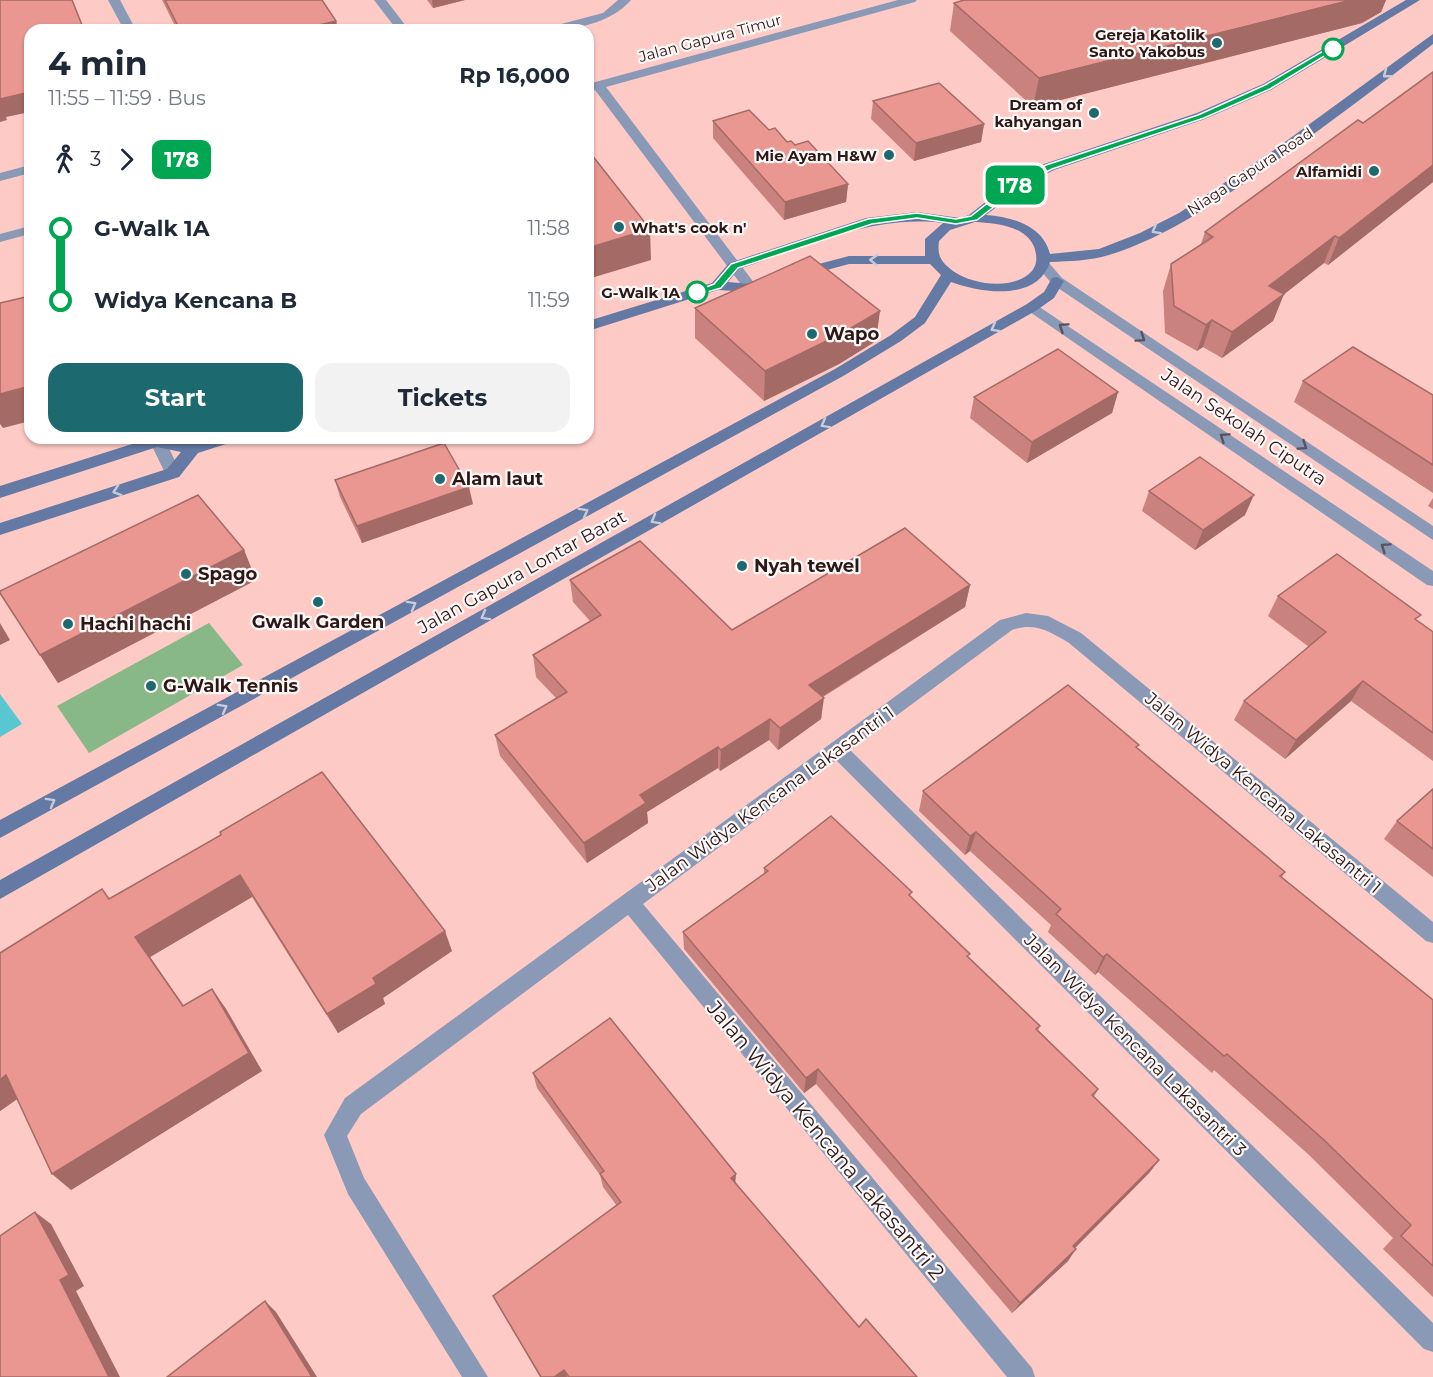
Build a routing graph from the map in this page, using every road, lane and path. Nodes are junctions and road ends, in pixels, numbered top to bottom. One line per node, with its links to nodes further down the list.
1 (114, 0): 6 (street)
2 (380, 0): 7 (street)
3 (625, 0): 8 (street)
4 (911, 0): 10 (street, Jalan Gapura Timur)
5 (1414, 0): 14 (street)
6 (127, 24)
7 (398, 24)
8 (573, 24)
9 (1433, 38): 19 (street, Niaga Gapura Road, one-way to 19)
10 (594, 87)
11 (594, 88): 20 (street)
12 (24, 171): 13 (street)
13 (0, 177)
14 (974, 218): 15 (street); 19 (street)
15 (956, 221): 18 (street); 20 (street)
16 (24, 232): 17 (street)
17 (0, 238)
18 (932, 260): 21 (street); 24 (street, one-way to 24)
19 (1044, 262): 21 (street); 22 (street, Jalan Sekolah Ciputra)
20 (734, 266): 23 (street); 24 (street)
21 (948, 276): 38 (street, Jalan Gapura Lontar Barat, one-way to 21)
22 (1058, 281): 25 (street, Jalan Gapura Lontar Barat); 35 (street, Jalan Sekolah Ciputra, one-way to 35)
23 (717, 286): 24 (street); 26 (street)
24 (751, 288)
25 (1032, 306): 36 (street, Jalan Sekolah Ciputra, one-way to 25); 39 (street, Jalan Gapura Lontar Barat, one-way to 39)
26 (594, 324)
27 (144, 444): 33 (street)
28 (158, 444): 32 (street)
29 (172, 444): 31 (street)
30 (207, 444): 31 (street)
31 (192, 449): 32 (street)
32 (173, 473): 34 (street, one-way to 34)
33 (0, 492)
34 (0, 529)
35 (1433, 534)
36 (1433, 580)
37 (837, 749): 40 (street, Jalan Widya Kencana Lakasantri 1); 41 (street, Jalan Widya Kencana Lakasantri 1); 42 (street, Jalan Widya Kencana Lakasantri 3)
38 (0, 830)
39 (0, 890)
40 (629, 902): 43 (street, Jalan Widya Kencana Lakasantri 1); 44 (street, Jalan Widya Kencana Lakasantri 2)
41 (1433, 934)
42 (1433, 1340)
43 (476, 1377)
44 (1023, 1377)

